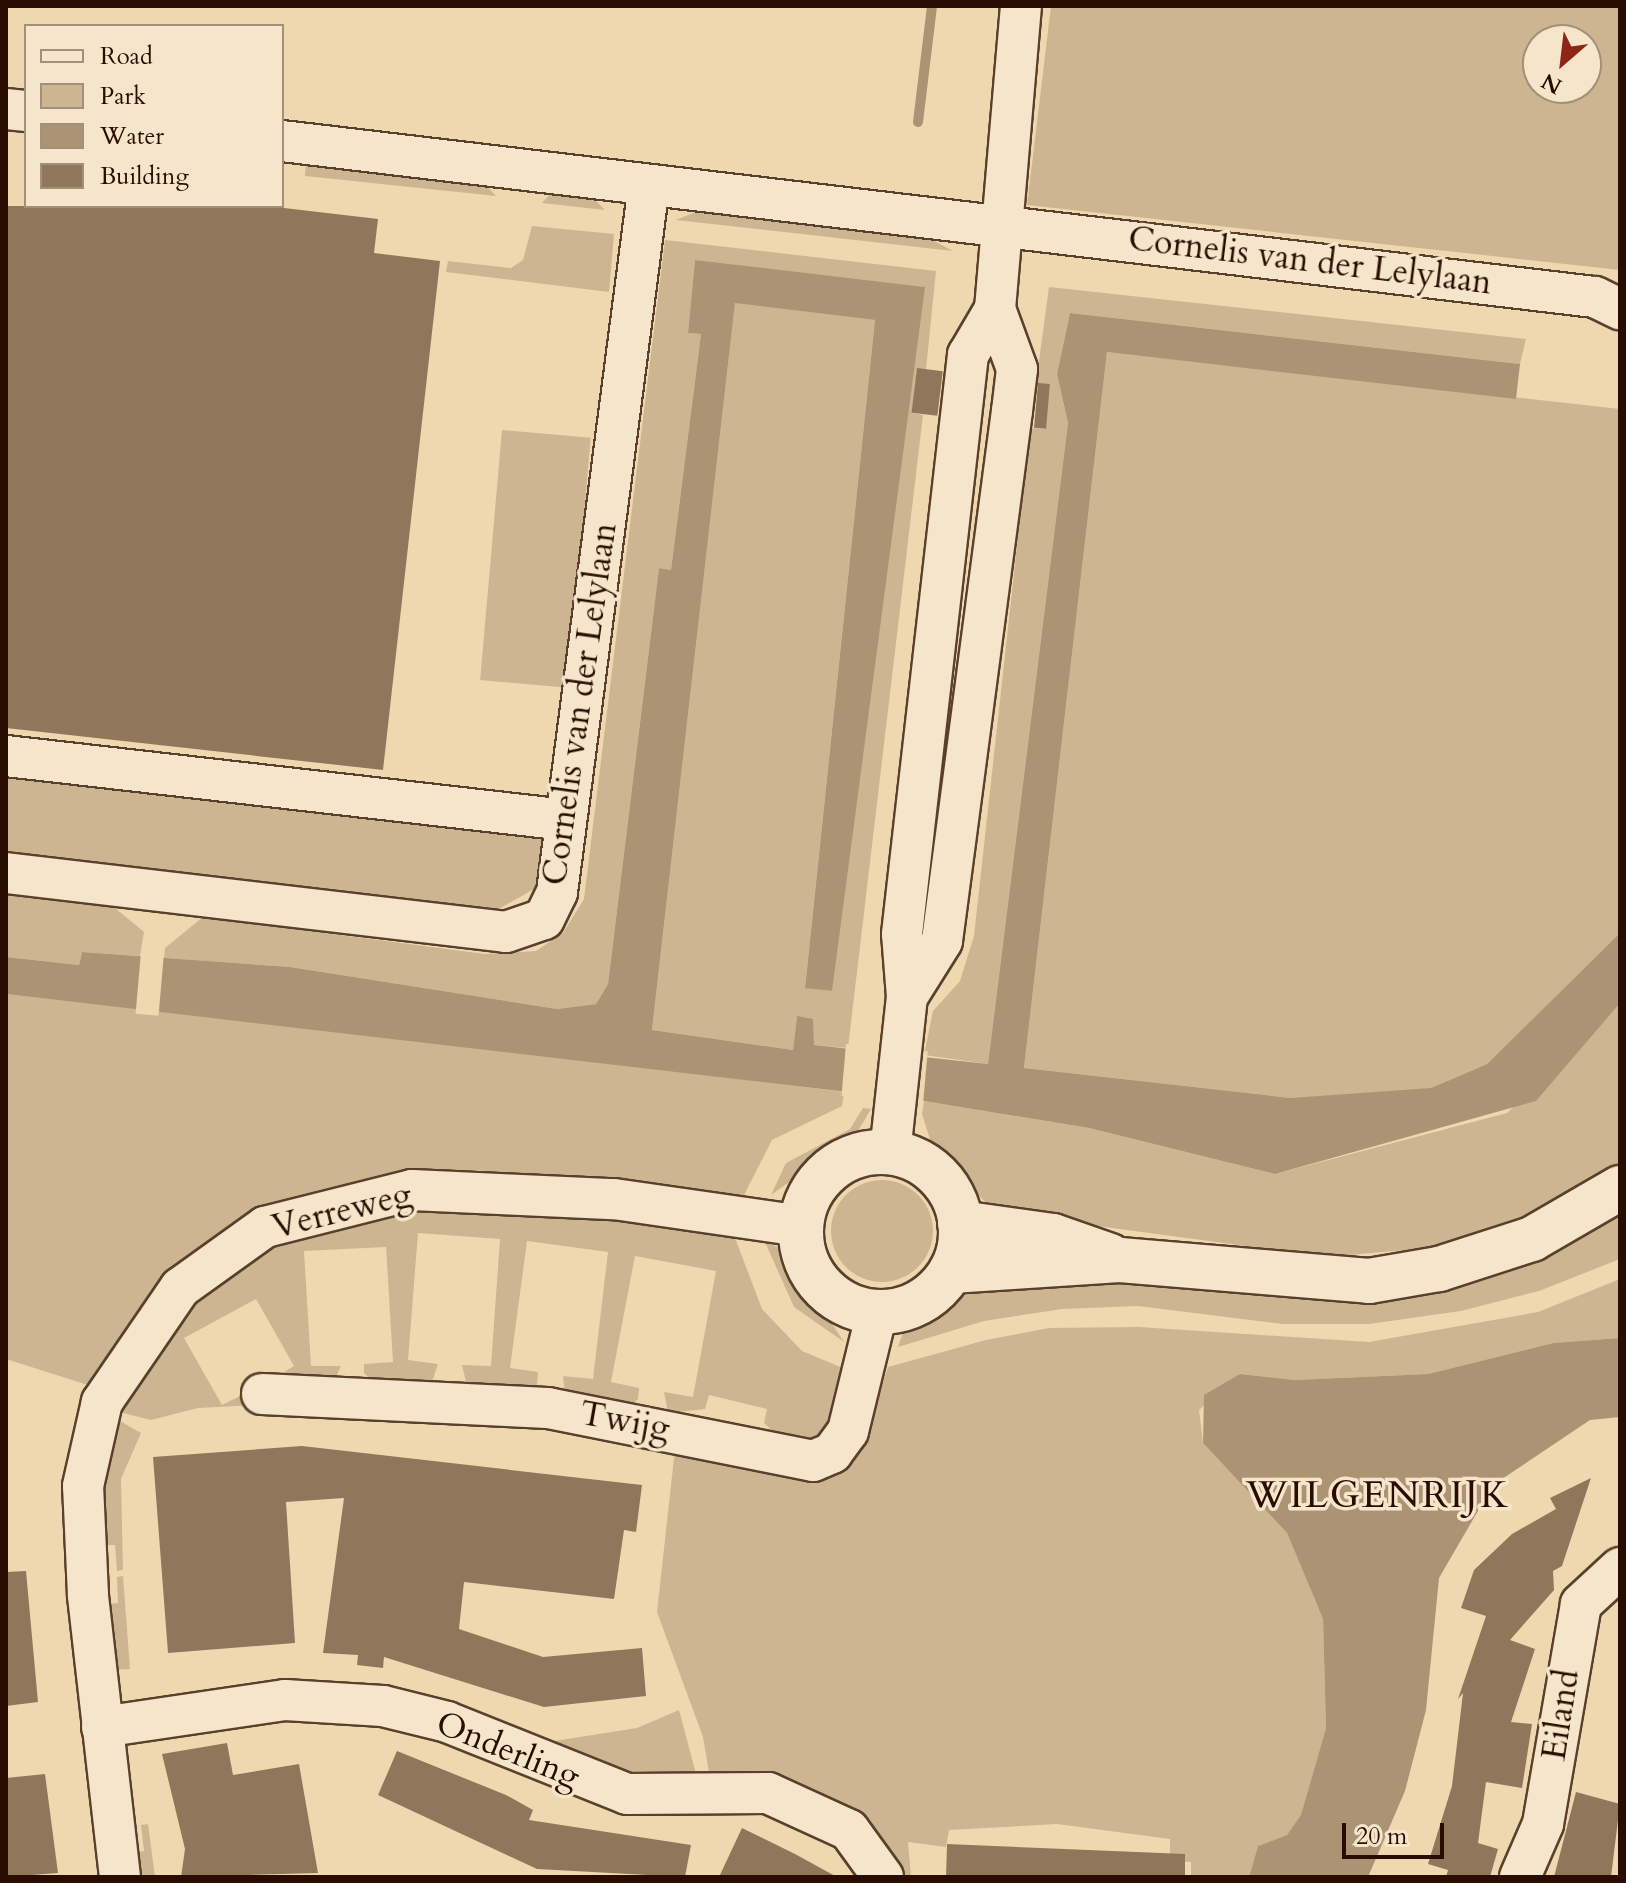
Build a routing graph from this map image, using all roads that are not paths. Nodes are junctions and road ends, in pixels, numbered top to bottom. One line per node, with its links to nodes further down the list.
1 (1021, 6): 4 (street)
2 (284, 141): 3 (street, Cornelis van der Lelylaan)
3 (649, 185): 4 (street, Cornelis van der Lelylaan); 7 (street, Cornelis van der Lelylaan)
4 (997, 223): 5 (street, Cornelis van der Lelylaan); 9 (street)
5 (1620, 309)
6 (6, 756): 7 (street)
7 (566, 820): 8 (street, Cornelis van der Lelylaan)
8 (6, 873)
9 (890, 1153): 11 (street); 12 (street)
10 (1620, 1188): 13 (street)
11 (960, 1223): 13 (street); 14 (street)
12 (802, 1226): 15 (street); 18 (street, Verreweg)
13 (1120, 1260): 14 (street)
14 (951, 1271): 15 (street)
15 (877, 1312): 16 (street, Twijg)
16 (262, 1394)
17 (1620, 1568): 21 (street, Eiland)
18 (102, 1727): 19 (street, Verreweg); 20 (street, Onderling)
19 (120, 1877)
20 (883, 1877)
21 (1520, 1877)

